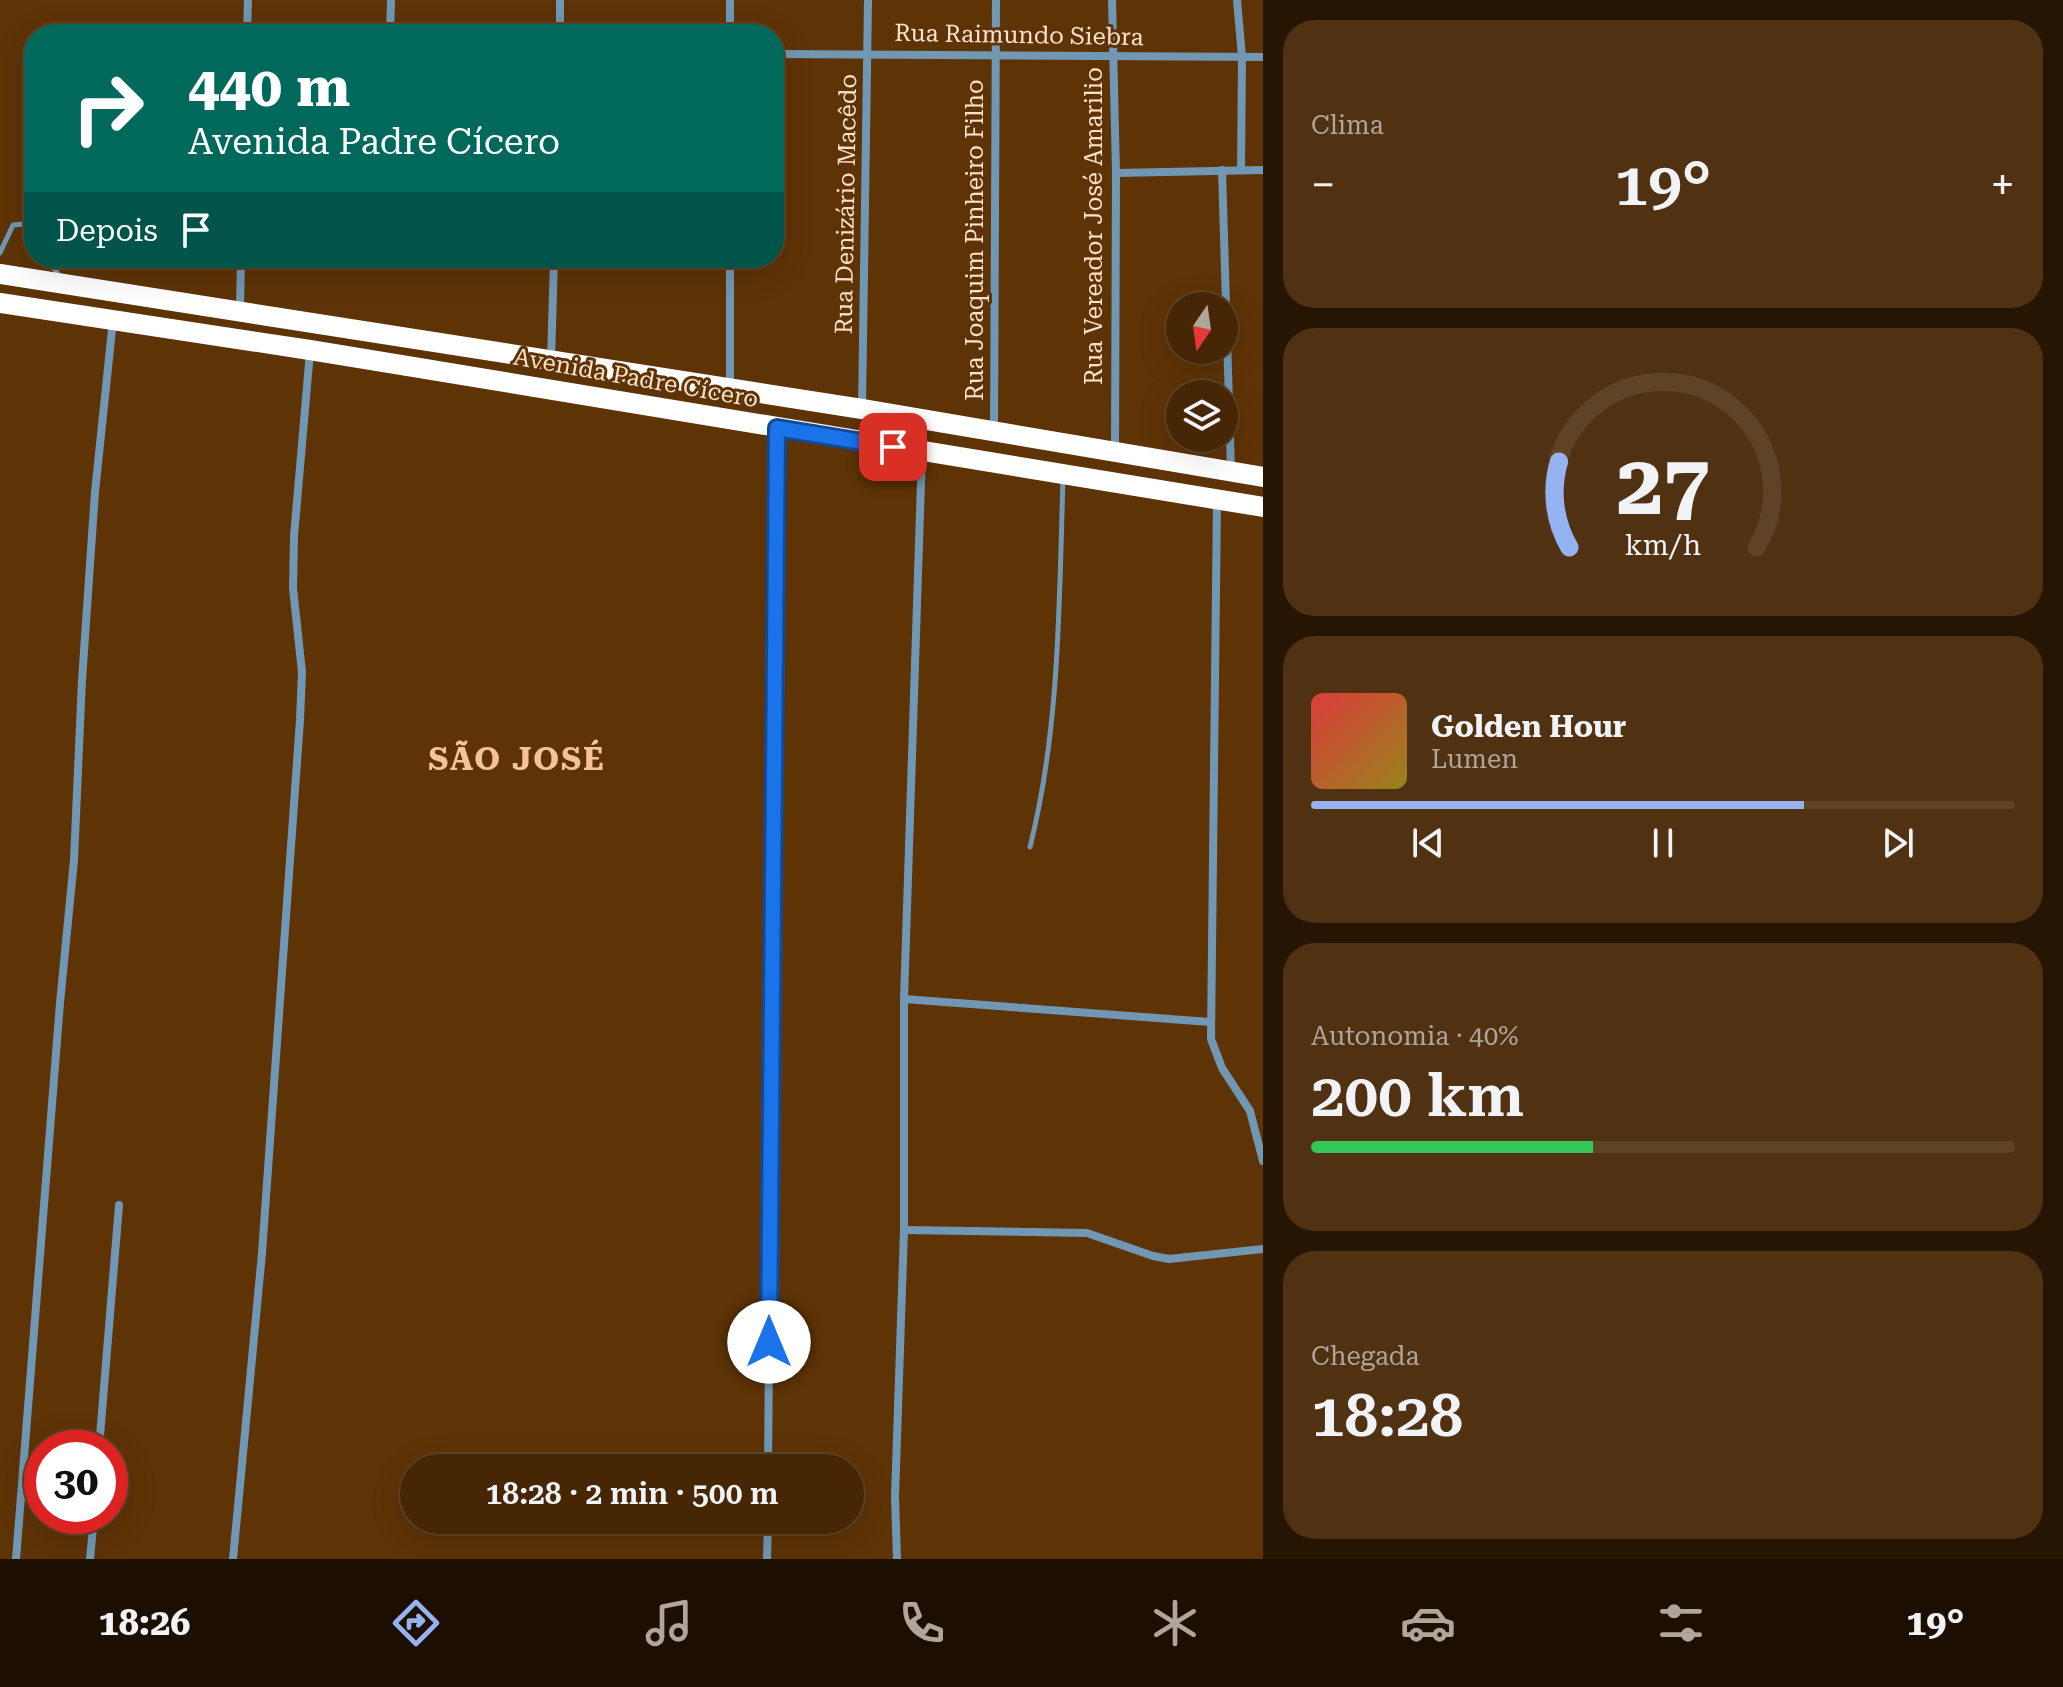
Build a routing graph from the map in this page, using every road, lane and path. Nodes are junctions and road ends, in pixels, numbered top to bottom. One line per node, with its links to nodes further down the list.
1 (248, 0): 9 (street)
2 (391, 0): 10 (street)
3 (560, 0): 11 (street)
4 (730, 0): 12 (street)
5 (868, 0): 13 (street, Rua Denizário Macêdo)
6 (996, 0): 16 (street, Rua Joaquim Pinheiro Filho)
7 (1112, 0): 15 (street, Rua Vereador José Amarilio)
8 (1237, 0): 17 (street)
9 (247, 24)
10 (390, 24)
11 (560, 24)
12 (730, 24)
13 (868, 53): 14 (street, Rua Raimundo Siebra); 16 (street, Rua Raimundo Siebra); 37 (street, Rua Denizário Macêdo)
14 (784, 54)
15 (1113, 55): 16 (street, Rua Raimundo Siebra); 17 (street, Rua Raimundo Siebra); 22 (street, Rua Vereador José Amarilio)
16 (995, 57): 39 (street, Rua Joaquim Pinheiro Filho)
17 (1242, 57): 18 (street, Rua Raimundo Siebra); 20 (street)
18 (1263, 57)
19 (1222, 170): 20 (street); 22 (street); 42 (street)
20 (1241, 170): 21 (street)
21 (1263, 170)
22 (1116, 173): 41 (street, Rua Vereador José Amarilio)
23 (24, 224): 24 (lane)
24 (0, 253)
25 (54, 268): 30 (lane)
26 (241, 268): 32 (street)
27 (554, 268): 35 (street)
28 (730, 268): 36 (street)
29 (0, 274): 30 (highway, Avenida Padre Cícero)
30 (66, 284): 32 (highway, Avenida Padre Cícero)
31 (0, 303): 33 (highway, Avenida Padre Cícero)
32 (240, 310): 35 (highway, Avenida Padre Cícero)
33 (113, 320): 34 (highway, Avenida Padre Cícero); 56 (street)
34 (310, 350): 38 (highway, Avenida Padre Cícero); 62 (street)
35 (551, 361): 36 (highway, Avenida Padre Cícero)
36 (730, 390): 37 (highway, Avenida Padre Cícero)
37 (862, 409): 39 (highway, Avenida Padre Cícero)
38 (777, 428): 40 (highway, Avenida Padre Cícero); 55 (street)
39 (994, 433): 41 (highway, Avenida Padre Cícero)
40 (922, 452): 43 (highway, Avenida Padre Cícero); 48 (street)
41 (1115, 452): 42 (highway, Avenida Padre Cícero)
42 (1231, 471): 44 (highway, Avenida Padre Cícero)
43 (1064, 474): 45 (highway, Avenida Padre Cícero); 47 (lane)
44 (1263, 477)
45 (1217, 499): 46 (highway, Avenida Padre Cícero); 49 (street)
46 (1263, 507)
47 (1030, 847)
48 (904, 999): 49 (street); 52 (street)
49 (1210, 1022): 50 (street)
50 (1263, 1161)
51 (119, 1205): 54 (street)
52 (904, 1230): 53 (street); 64 (street)
53 (1263, 1249)
54 (100, 1430)
55 (768, 1454)
56 (21, 1496): 57 (street); 60 (street)
57 (24, 1496)
58 (92, 1534): 61 (street)
59 (768, 1534): 63 (street)
60 (16, 1559)
61 (90, 1559)
62 (233, 1559)
63 (767, 1559)
64 (897, 1559)

